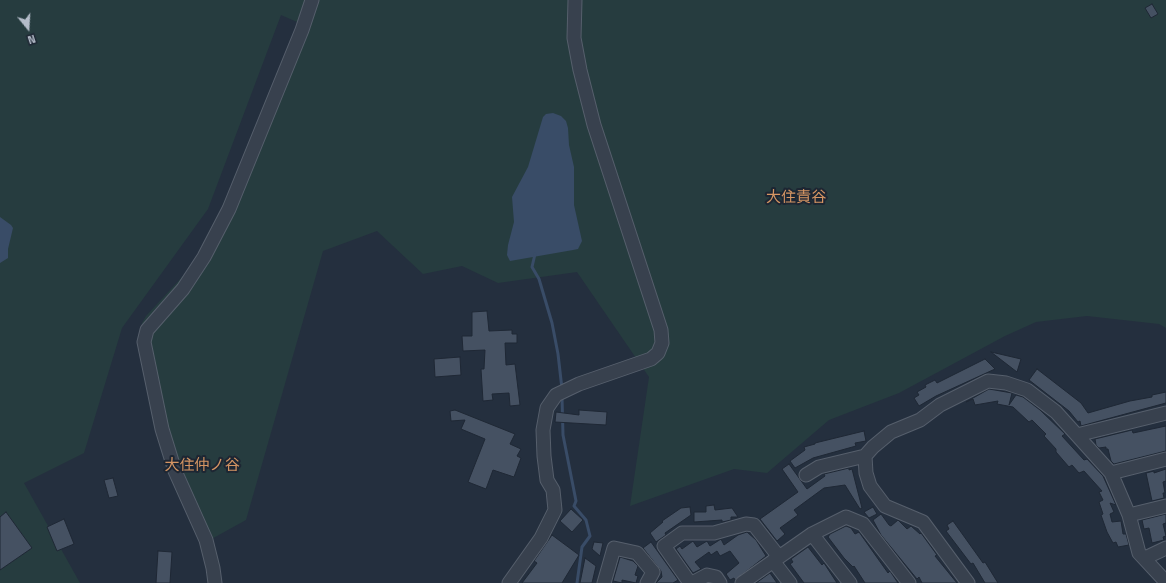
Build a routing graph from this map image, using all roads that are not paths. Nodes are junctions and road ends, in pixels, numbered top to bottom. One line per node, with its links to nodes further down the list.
1 (312, 0): 16 (street)
2 (575, 0): 17 (street)
3 (1166, 413): 4 (street)
4 (1077, 435): 5 (street); 7 (street)
5 (865, 456): 8 (street); 26 (street)
6 (1166, 460): 7 (street)
7 (1111, 473): 10 (street)
8 (806, 475)
9 (1166, 506): 10 (street)
10 (1129, 515): 13 (street)
11 (812, 534): 14 (street); 24 (street); 25 (street)
12 (1166, 548): 13 (street)
13 (1145, 558): 15 (street)
14 (776, 559): 20 (street); 22 (street); 23 (street)
15 (1166, 582)
16 (215, 583)
17 (509, 583)
18 (604, 583): 19 (street)
19 (646, 583)
20 (691, 583): 21 (street)
21 (720, 583)
22 (742, 583)
23 (790, 583)
24 (850, 583)
25 (909, 583)
26 (968, 583)

